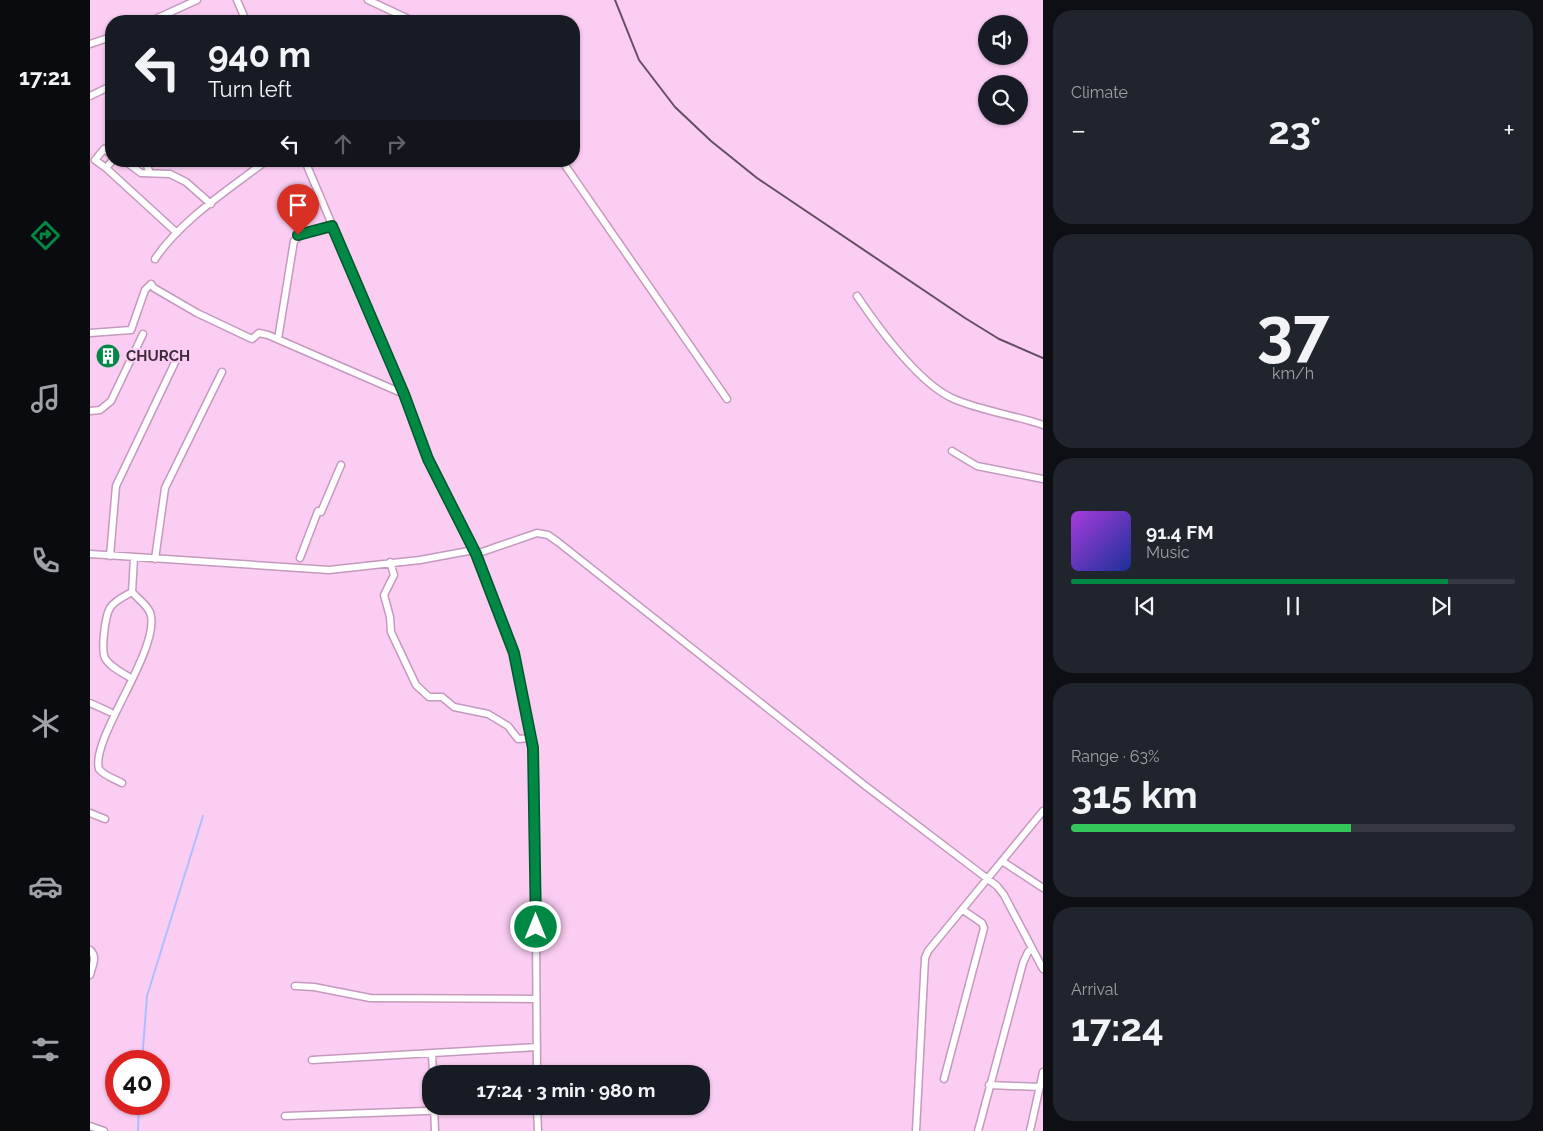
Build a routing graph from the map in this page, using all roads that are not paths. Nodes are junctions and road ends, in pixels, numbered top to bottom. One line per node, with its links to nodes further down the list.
1 (197, 0): 4 (street)
2 (237, 0): 5 (street)
3 (368, 0): 6 (street)
4 (164, 15)
5 (243, 15)
6 (400, 15)
7 (105, 39): 8 (street)
8 (90, 44)
9 (105, 89): 10 (street)
10 (90, 96)
11 (105, 150): 17 (street)
12 (133, 167): 18 (street)
13 (148, 167): 18 (street)
14 (258, 167): 19 (street)
15 (307, 167): 20 (street)
16 (566, 167): 30 (street)
17 (106, 168): 21 (street)
18 (150, 173): 19 (street)
19 (211, 204): 21 (street)
20 (332, 226): 26 (street); 29 (street)
21 (177, 233): 22 (street)
22 (155, 259)
23 (857, 296): 32 (street)
24 (90, 333): 26 (street)
25 (144, 334): 31 (street)
26 (278, 339): 29 (street)
27 (179, 354): 38 (street)
28 (222, 372): 41 (street)
29 (404, 394): 36 (street)
30 (727, 399)
31 (90, 411)
32 (1043, 425)
33 (952, 451): 35 (street)
34 (341, 465): 40 (street)
35 (1043, 479)
36 (475, 552): 42 (street); 47 (street); 53 (street)
37 (90, 554): 38 (street)
38 (110, 556): 39 (street)
39 (134, 558): 41 (street); 43 (street)
40 (300, 558)
41 (155, 559): 42 (street)
42 (390, 562): 47 (street)
43 (132, 592): 44 (street); 44 (street)
44 (129, 677): 46 (street)
45 (90, 703): 46 (street)
46 (110, 712): 48 (street)
47 (532, 738): 61 (street)
48 (122, 783)
49 (1043, 811): 52 (street)
50 (90, 813): 51 (street)
51 (105, 819)
52 (1002, 861): 53 (street); 54 (street)
53 (987, 880): 55 (street); 56 (street)
54 (1043, 888)
55 (964, 910): 68 (street); 79 (street)
56 (1032, 949): 58 (street); 69 (street)
57 (90, 950): 59 (street)
58 (1043, 969)
59 (90, 975)
60 (295, 986): 61 (street)
61 (536, 999): 62 (street)
62 (537, 1047): 63 (street); 66 (street)
63 (432, 1054): 64 (street); 65 (street)
64 (312, 1060)
65 (433, 1065)
66 (537, 1065)
67 (1043, 1072): 70 (street)
68 (944, 1079)
69 (989, 1085): 70 (street); 80 (street)
70 (1040, 1087): 81 (street)
71 (422, 1110): 74 (street)
72 (434, 1115): 77 (street)
73 (537, 1115): 78 (street)
74 (285, 1116)
75 (90, 1126): 76 (street)
76 (104, 1131)
77 (435, 1131)
78 (538, 1131)
79 (916, 1131)
80 (978, 1131)
81 (1030, 1131)

